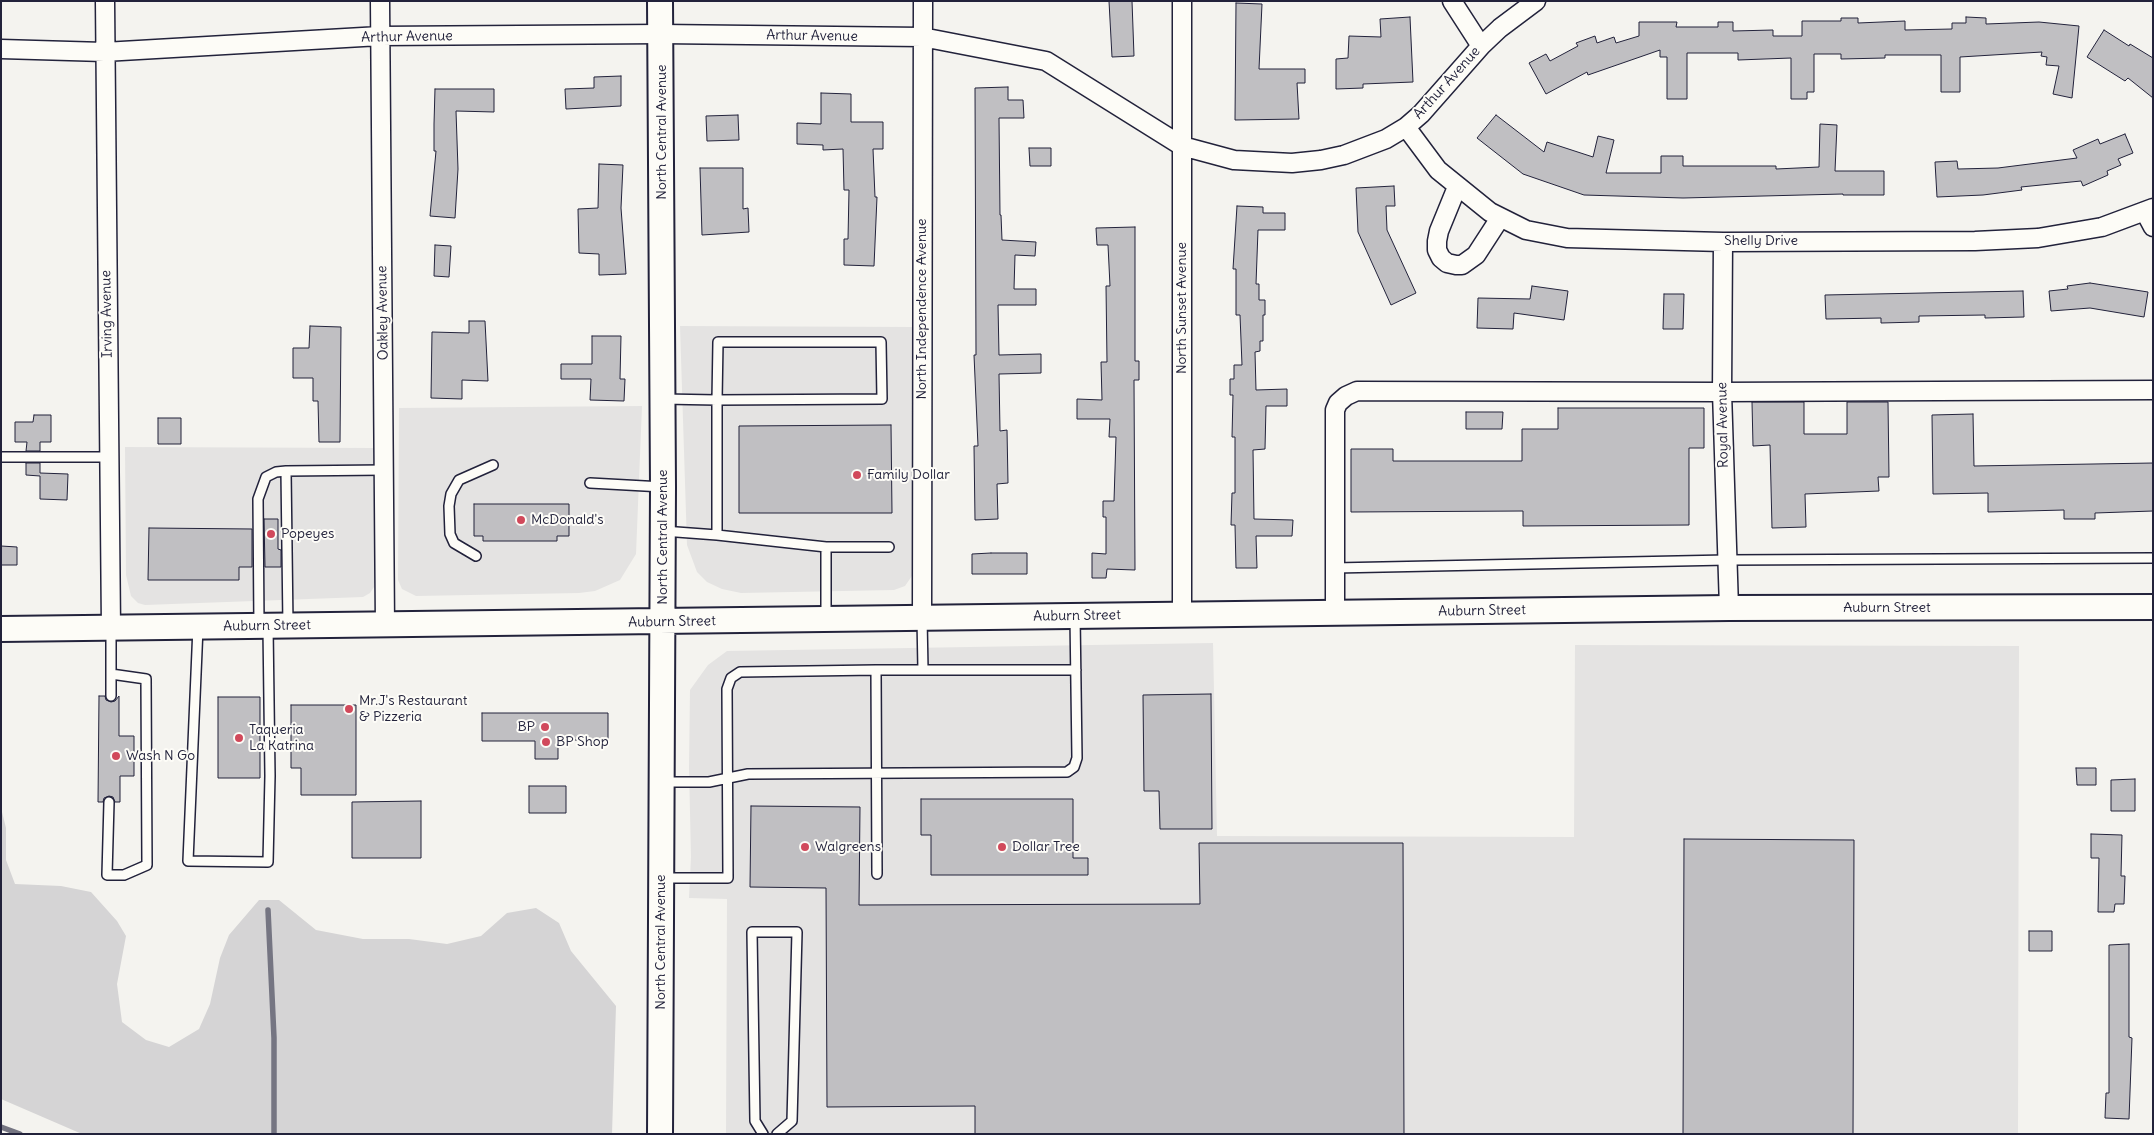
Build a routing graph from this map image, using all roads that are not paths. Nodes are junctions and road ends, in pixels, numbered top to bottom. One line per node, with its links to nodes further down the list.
1 (104, 1): 13 (street, Irving Avenue)
2 (380, 1): 9 (street, Oakley Avenue)
3 (660, 1): 8 (main road, North Central Avenue)
4 (922, 1): 10 (street, North Independence Avenue)
5 (1182, 1): 15 (street, North Sunset Avenue)
6 (1452, 1): 11 (street)
7 (1525, 4): 11 (street, Arthur Avenue)
8 (661, 34): 9 (street, Arthur Avenue); 10 (street, Arthur Avenue); 22 (main road, North Central Avenue)
9 (380, 36): 13 (street, Arthur Avenue); 27 (street, Oakley Avenue)
10 (922, 37): 15 (street, Arthur Avenue); 44 (street, North Independence Avenue)
11 (1481, 46): 14 (street, Arthur Avenue)
12 (1, 49): 13 (street, Arthur Avenue)
13 (104, 52): 25 (street, Irving Avenue)
14 (1406, 127): 15 (street, Arthur Avenue); 16 (street, Shelly Drive)
15 (1182, 146): 42 (street, North Sunset Avenue)
16 (1458, 187): 18 (street, Shelly Drive); 18 (street)
17 (2150, 215): 19 (street, Shelly Drive)
18 (1500, 218): 19 (street, Shelly Drive)
19 (1723, 242): 21 (street, Royal Avenue)
20 (2153, 390): 21 (street)
21 (1722, 392): 37 (street, Royal Avenue); 38 (street)
22 (663, 399): 23 (lane); 30 (main road, North Central Avenue)
23 (717, 400): 23 (lane); 32 (lane)
24 (1, 457): 25 (lane)
25 (109, 458): 50 (street, Irving Avenue)
26 (493, 465): 35 (lane)
27 (384, 470): 28 (lane); 48 (street, Oakley Avenue)
28 (286, 471): 47 (lane); 47 (lane)
29 (590, 483): 30 (lane)
30 (663, 486): 31 (main road, North Central Avenue)
31 (663, 531): 32 (lane); 46 (main road, North Central Avenue)
32 (717, 535): 33 (lane)
33 (826, 547): 34 (lane); 45 (lane)
34 (889, 547)
35 (476, 556)
36 (2153, 558): 37 (lane)
37 (1727, 560): 38 (lane); 39 (street, Royal Avenue)
38 (1334, 568): 41 (street)
39 (1729, 608): 40 (main road, Auburn Street); 41 (main road, Auburn Street)
40 (2153, 608)
41 (1335, 612): 42 (main road, Auburn Street)
42 (1182, 614): 43 (main road, Auburn Street)
43 (1075, 616): 44 (main road, Auburn Street); 54 (lane)
44 (922, 618): 45 (main road, Auburn Street); 53 (lane)
45 (826, 619): 46 (main road, Auburn Street)
46 (662, 622): 48 (main road, Auburn Street); 59 (main road, North Central Avenue)
47 (272, 626): 48 (main road, Auburn Street); 49 (main road, Auburn Street); 49 (lane)
48 (384, 626)
49 (198, 627): 50 (main road, Auburn Street)
50 (111, 628): 51 (main road, Auburn Street); 55 (lane)
51 (1, 629)
52 (876, 670): 53 (lane); 57 (lane); 58 (lane)
53 (923, 670): 54 (lane)
54 (1076, 670): 57 (lane)
55 (111, 674): 56 (lane); 60 (lane)
56 (111, 696)
57 (877, 772): 58 (lane); 61 (lane)
58 (728, 778): 59 (lane); 62 (lane)
59 (661, 782): 62 (main road, North Central Avenue)
60 (110, 802)
61 (877, 874)
62 (661, 878): 63 (main road, North Central Avenue)
63 (660, 1134)
64 (763, 1134): 65 (lane)
65 (777, 1134)

